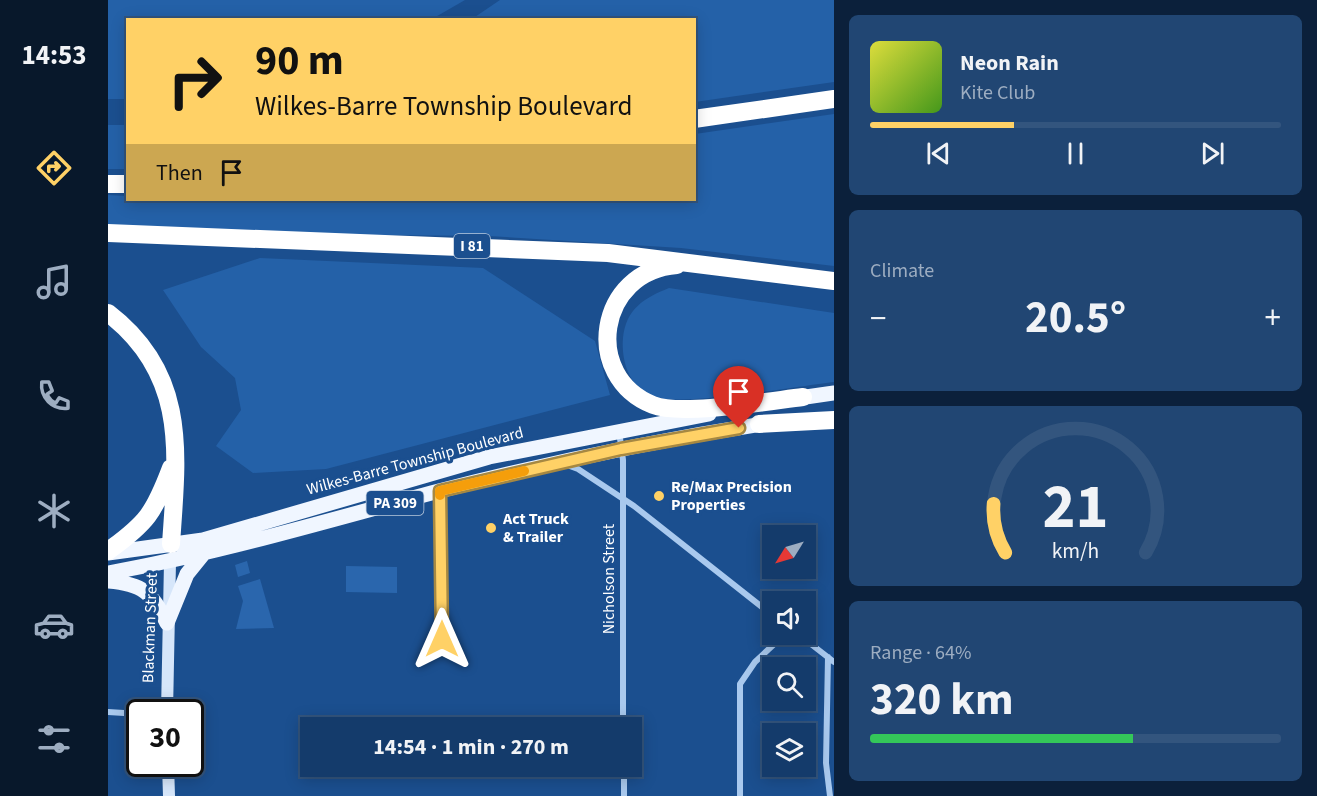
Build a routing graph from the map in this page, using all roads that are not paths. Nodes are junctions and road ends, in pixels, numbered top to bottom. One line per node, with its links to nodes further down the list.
1 (834, 99): 2 (highway)
2 (696, 119)
3 (108, 184): 4 (highway)
4 (126, 184)
5 (108, 233): 6 (highway, I 81)
6 (717, 265): 7 (highway, I 81); 10 (highway)
7 (834, 281)
8 (108, 313): 16 (highway)
9 (834, 393): 10 (main road, Wilkes-Barre Township Boulevard)
10 (803, 397): 14 (main road, Wilkes-Barre Township Boulevard)
11 (834, 413): 13 (main road, PA 309)
12 (834, 420): 13 (highway)
13 (759, 424): 15 (main road, Wilkes-Barre Township Boulevard / PA 309)
14 (619, 431): 15 (street, Nicholson Street); 21 (main road, Wilkes-Barre Township Boulevard)
15 (621, 449): 17 (main road, Wilkes-Barre Township Boulevard / PA 309); 19 (street, Nicholson Street)
16 (178, 453): 20 (highway); 21 (highway)
17 (560, 463): 18 (main road, Wilkes-Barre Township Boulevard / PA 309); 19 (street)
18 (440, 491): 22 (main road, Wilkes-Barre Township Boulevard / PA 309); 27 (street)
19 (623, 499): 25 (street); 35 (street, Nicholson Street)
20 (108, 552): 21 (main road, Wilkes-Barre Township Boulevard)
21 (171, 553): 22 (main road, Wilkes-Barre Township Boulevard / PA 309); 23 (main road, Wilkes-Barre Township Boulevard); 26 (main road, Blackman Street)
22 (204, 553): 26 (main road)
23 (108, 573)
24 (108, 581): 26 (main road)
25 (762, 607)
26 (167, 623): 32 (main road, Blackman Street)
27 (442, 639)
28 (773, 645): 40 (street)
29 (812, 645): 30 (street)
30 (828, 657): 31 (street); 41 (street)
31 (834, 662)
32 (166, 699)
33 (108, 712): 34 (street)
34 (126, 713)
35 (624, 717)
36 (168, 777): 38 (main road)
37 (624, 777): 39 (street)
38 (168, 796)
39 (624, 796)
40 (740, 796)
41 (830, 796)

